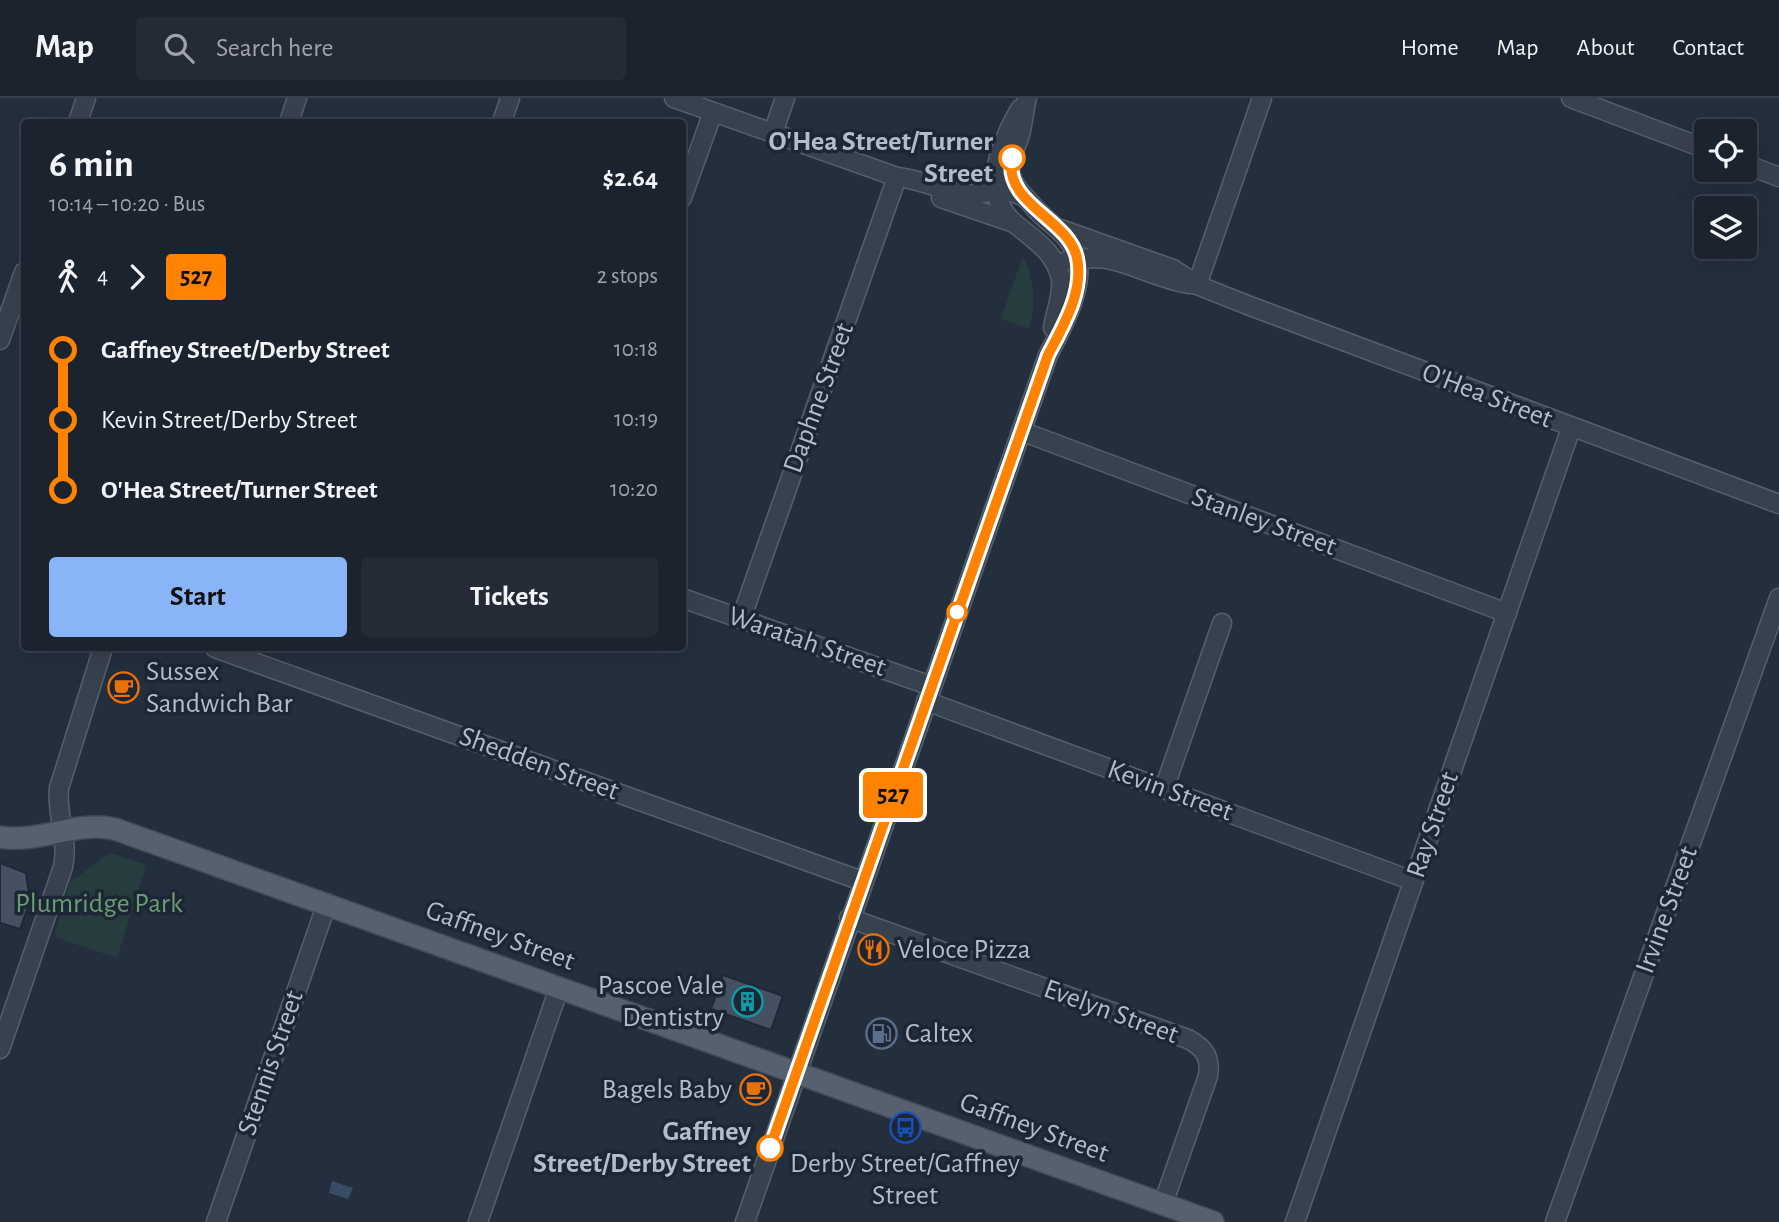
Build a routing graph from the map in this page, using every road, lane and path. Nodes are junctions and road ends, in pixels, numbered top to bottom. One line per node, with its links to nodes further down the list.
1 (86, 98): 10 (street)
2 (298, 98): 11 (street)
3 (510, 98): 12 (street)
4 (674, 98): 9 (street)
5 (785, 98): 13 (street)
6 (1026, 98): 19 (street); 20 (street)
7 (1262, 98): 26 (street)
8 (1571, 98): 14 (street)
9 (713, 112): 13 (street); 18 (street)
10 (79, 119)
11 (290, 119)
12 (503, 119)
13 (773, 132): 16 (street)
14 (1694, 144)
15 (1757, 169): 17 (street)
16 (897, 177): 19 (street); 21 (street); 35 (street, Daphne Street)
17 (1779, 177)
18 (686, 187)
19 (996, 190): 20 (street); 21 (street)
20 (1027, 198): 22 (street)
21 (1015, 223): 23 (street)
22 (1054, 226): 24 (street); 26 (street, O'Hea Street)
23 (1040, 243): 24 (street, O'Hea Street); 28 (street)
24 (1077, 259): 26 (street, O'Hea Street); 28 (street)
25 (21, 280): 27 (street)
26 (1196, 285): 29 (street, O'Hea Street)
27 (0, 340)
28 (1048, 355): 30 (street)
29 (1572, 428): 31 (street, O'Hea Street); 34 (street, Ray Street)
30 (1021, 431): 34 (street, Stanley Street); 39 (street)
31 (1779, 504)
32 (1779, 598): 56 (street, Irvine Street)
33 (686, 599): 35 (street, Waratah Street)
34 (1507, 612): 44 (street, Ray Street)
35 (741, 619): 39 (street, Waratah Street)
36 (1222, 623): 40 (street)
37 (102, 651): 41 (street)
38 (223, 651): 43 (street, Shedden Street)
39 (928, 694): 40 (street, Kevin Street); 43 (street)
40 (1164, 789): 44 (street, Kevin Street)
41 (64, 831): 42 (main road, Gaffney Street); 45 (main road, Gaffney Street); 48 (street)
42 (0, 837)
43 (862, 881): 46 (street)
44 (1413, 881): 55 (street, Ray Street)
45 (327, 903): 47 (main road, Gaffney Street); 51 (street, Stennis Street)
46 (849, 918): 49 (street); 50 (street, Evelyn Street)
47 (559, 988): 49 (main road, Gaffney Street); 52 (street)
48 (0, 1049)
49 (796, 1072): 50 (main road, Gaffney Street); 53 (street)
50 (1163, 1204): 54 (main road, Gaffney Street)
51 (216, 1222)
52 (478, 1222)
53 (745, 1222)
54 (1213, 1222)
55 (1295, 1222)
56 (1555, 1222)

